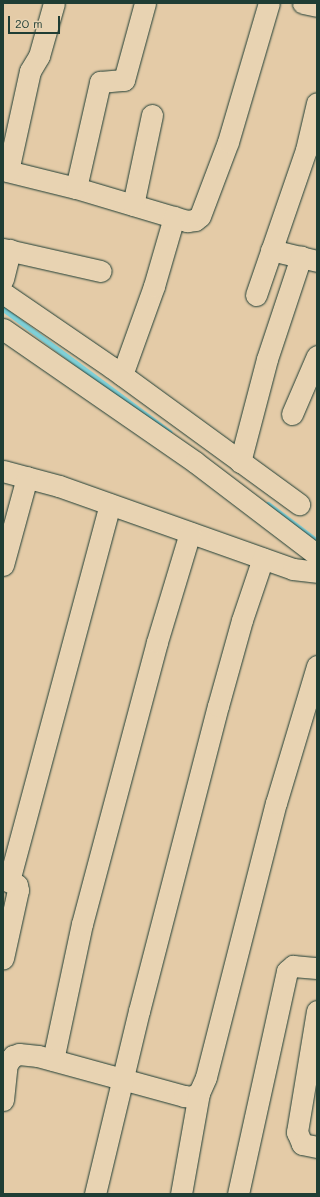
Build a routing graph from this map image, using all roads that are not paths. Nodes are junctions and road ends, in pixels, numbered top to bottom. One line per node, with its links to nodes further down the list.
1 (54, 3): 8 (street)
2 (144, 3): 9 (street)
3 (270, 3): 11 (street)
4 (303, 3): 5 (street)
5 (317, 6)
6 (317, 103): 13 (street)
7 (152, 115): 10 (street)
8 (5, 171): 9 (street)
9 (76, 188): 10 (street)
10 (133, 205): 11 (street)
11 (174, 218): 21 (street)
12 (7, 250): 15 (street); 16 (street)
13 (271, 250): 14 (street); 18 (street)
14 (309, 259): 23 (street)
15 (101, 270)
16 (3, 279)
17 (3, 293): 21 (street)
18 (256, 295)
19 (3, 329): 29 (street)
20 (317, 356): 22 (street)
21 (122, 375): 23 (street)
22 (292, 414)
23 (240, 462): 27 (street)
24 (3, 471): 25 (street)
25 (27, 478): 26 (street); 31 (street)
26 (110, 504): 28 (street); 34 (street)
27 (299, 504)
28 (190, 533): 30 (street); 38 (street)
29 (317, 555)
30 (263, 558): 32 (street); 39 (street)
31 (3, 565)
32 (317, 572)
33 (317, 666): 40 (street)
34 (6, 880): 35 (street)
35 (3, 958)
36 (317, 968): 45 (street)
37 (317, 1011): 42 (street)
38 (53, 1060): 39 (street); 41 (street)
39 (124, 1079): 40 (street); 43 (street)
40 (199, 1093): 44 (street)
41 (3, 1100)
42 (317, 1147)
43 (96, 1194)
44 (181, 1194)
45 (238, 1194)

